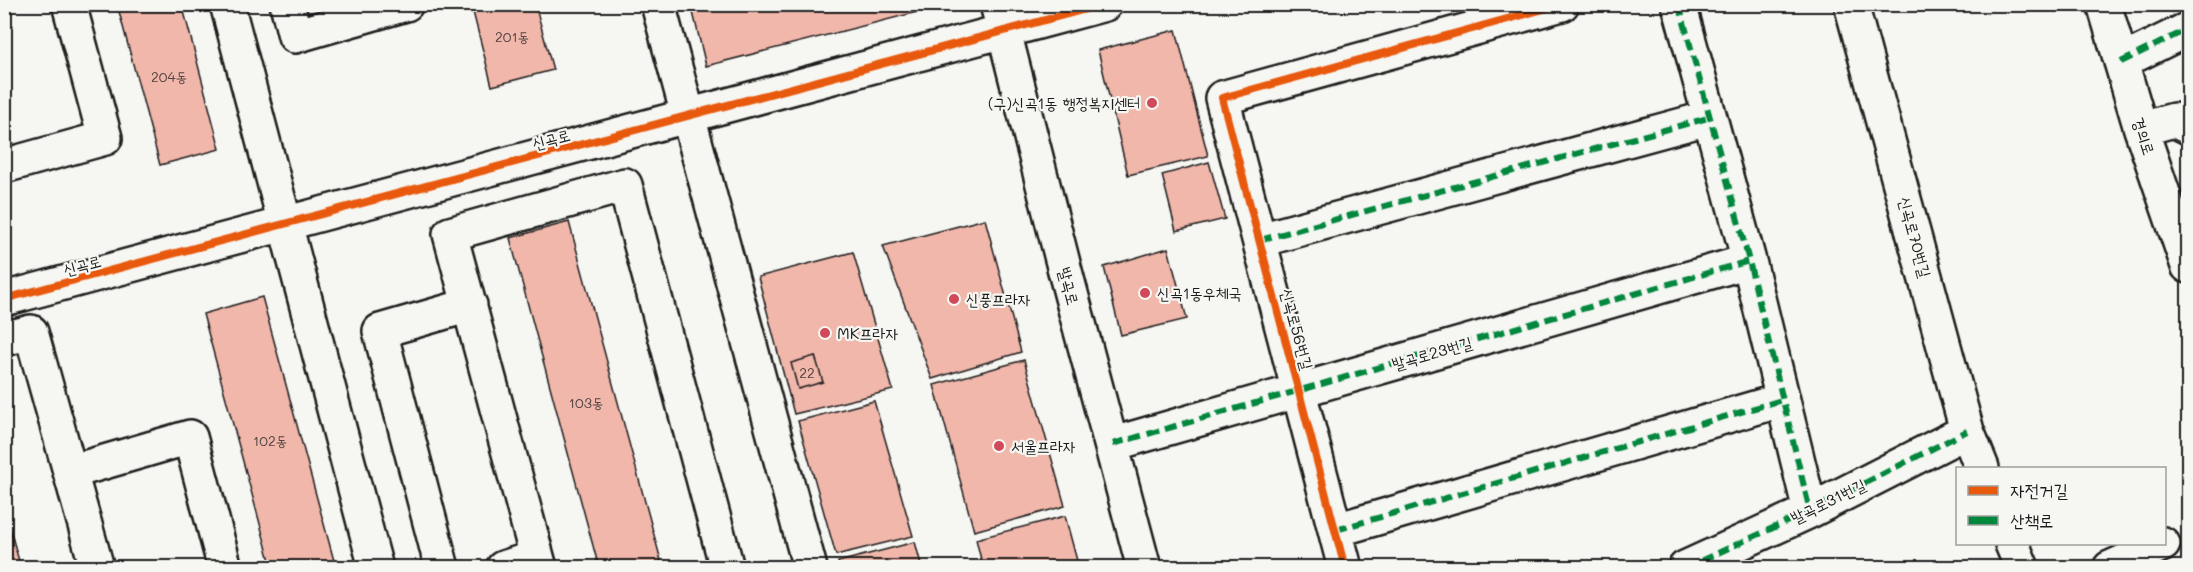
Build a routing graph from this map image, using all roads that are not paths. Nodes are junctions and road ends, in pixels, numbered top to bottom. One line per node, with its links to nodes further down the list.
1 (69, 4): 18 (street)
2 (227, 4): 19 (street)
3 (287, 4): 4 (street)
4 (406, 4)
5 (658, 4): 14 (street)
6 (1105, 4): 11 (street, 신곡로)
7 (1562, 4): 20 (street, 신곡로56번길)
8 (1679, 4): 15 (street)
9 (1851, 4): 28 (street, 신곡로70번길)
10 (2104, 4): 13 (street, 경의로)
11 (1001, 18): 14 (street, 신곡로); 29 (street, 발곡로)
12 (2188, 29): 13 (street)
13 (2121, 62): 17 (street, 경의로)
14 (687, 117): 19 (street, 신곡로); 45 (street)
15 (1708, 118): 20 (street); 21 (street)
16 (2188, 127): 17 (street)
17 (2141, 129): 22 (street, 경의로)
18 (4, 166)
19 (285, 224): 23 (street, 신곡로); 41 (street)
20 (1260, 240): 26 (street, 신곡로56번길)
21 (1749, 261): 26 (street, 발곡로23번길); 27 (street)
22 (2188, 266)
23 (4, 299)
24 (470, 305): 38 (street); 42 (street); 44 (street)
25 (4, 339): 31 (street)
26 (1300, 392): 29 (street, 발곡로23번길); 33 (street, 신곡로56번길)
27 (1782, 400): 32 (street); 33 (street)
28 (1968, 431): 30 (street, 신곡로70번길); 32 (street, 발곡로31번길)
29 (1113, 444): 46 (street, 발곡로)
30 (1982, 467)
31 (70, 472): 39 (street); 40 (street)
32 (1810, 511): 48 (street, 발곡로31번길)
33 (1336, 530): 47 (street, 신곡로56번길)
34 (2188, 532): 35 (street)
35 (2166, 542)
36 (2013, 545): 49 (street)
37 (2160, 545): 50 (street)
38 (539, 562): 43 (street)
39 (97, 567)
40 (225, 567)
41 (376, 567)
42 (442, 567)
43 (503, 567)
44 (727, 567)
45 (810, 567)
46 (1144, 567)
47 (1345, 567)
48 (1685, 567)
49 (2022, 567)
50 (2110, 567)

